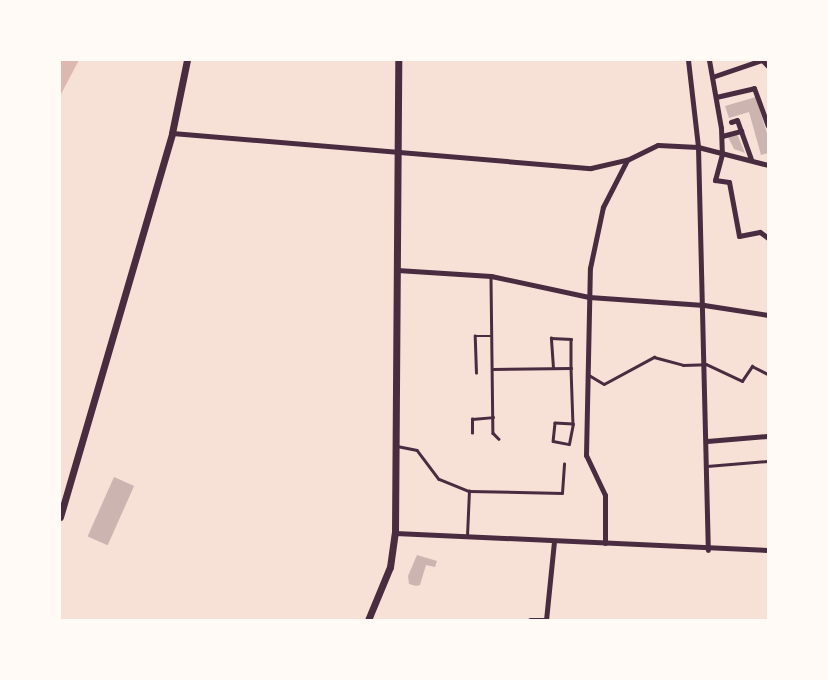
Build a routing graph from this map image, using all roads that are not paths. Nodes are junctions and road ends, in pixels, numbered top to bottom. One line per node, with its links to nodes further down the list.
1 (188, 60): 11 (street)
2 (398, 60): 14 (street)
3 (688, 60): 13 (street)
4 (709, 60): 6 (street)
5 (768, 66): 6 (street)
6 (712, 77): 7 (street)
7 (716, 97): 9 (street); 12 (street)
8 (731, 122): 10 (street)
9 (768, 126)
10 (741, 131): 12 (street); 17 (street)
11 (172, 133): 14 (street); 44 (street)
12 (722, 136): 15 (street)
13 (698, 147): 15 (street); 16 (street); 23 (street)
14 (398, 149): 16 (street); 20 (street)
15 (722, 154): 17 (street); 19 (street)
16 (627, 160): 22 (street)
17 (751, 160): 18 (street)
18 (768, 165)
19 (768, 238)
20 (396, 270): 21 (street); 39 (street)
21 (491, 276): 22 (street); 25 (lane)
22 (589, 297): 23 (street); 31 (street)
23 (704, 305): 24 (street); 26 (street)
24 (768, 315)
25 (492, 336): 29 (lane); 30 (lane)
26 (706, 364): 31 (lane); 32 (lane); 38 (street)
27 (553, 368): 28 (lane); 28 (lane); 29 (lane)
28 (571, 368): 34 (lane)
29 (492, 369): 33 (lane)
30 (476, 373)
31 (588, 374): 48 (street)
32 (768, 374)
33 (493, 417): 35 (lane); 37 (lane)
34 (573, 424): 34 (lane)
35 (472, 433)
36 (768, 436): 38 (street)
37 (499, 439)
38 (707, 441): 42 (street)
39 (397, 446): 43 (lane); 45 (street)
40 (768, 461): 42 (lane)
41 (564, 464): 43 (lane)
42 (707, 466): 49 (street)
43 (470, 491): 46 (lane)
44 (60, 517)
45 (395, 533): 46 (street); 51 (street)
46 (467, 538): 47 (street)
47 (554, 541): 48 (street); 53 (street)
48 (605, 543): 49 (street)
49 (708, 550): 50 (street)
50 (768, 550)
51 (368, 620)
52 (530, 620): 53 (street)
53 (545, 620)

